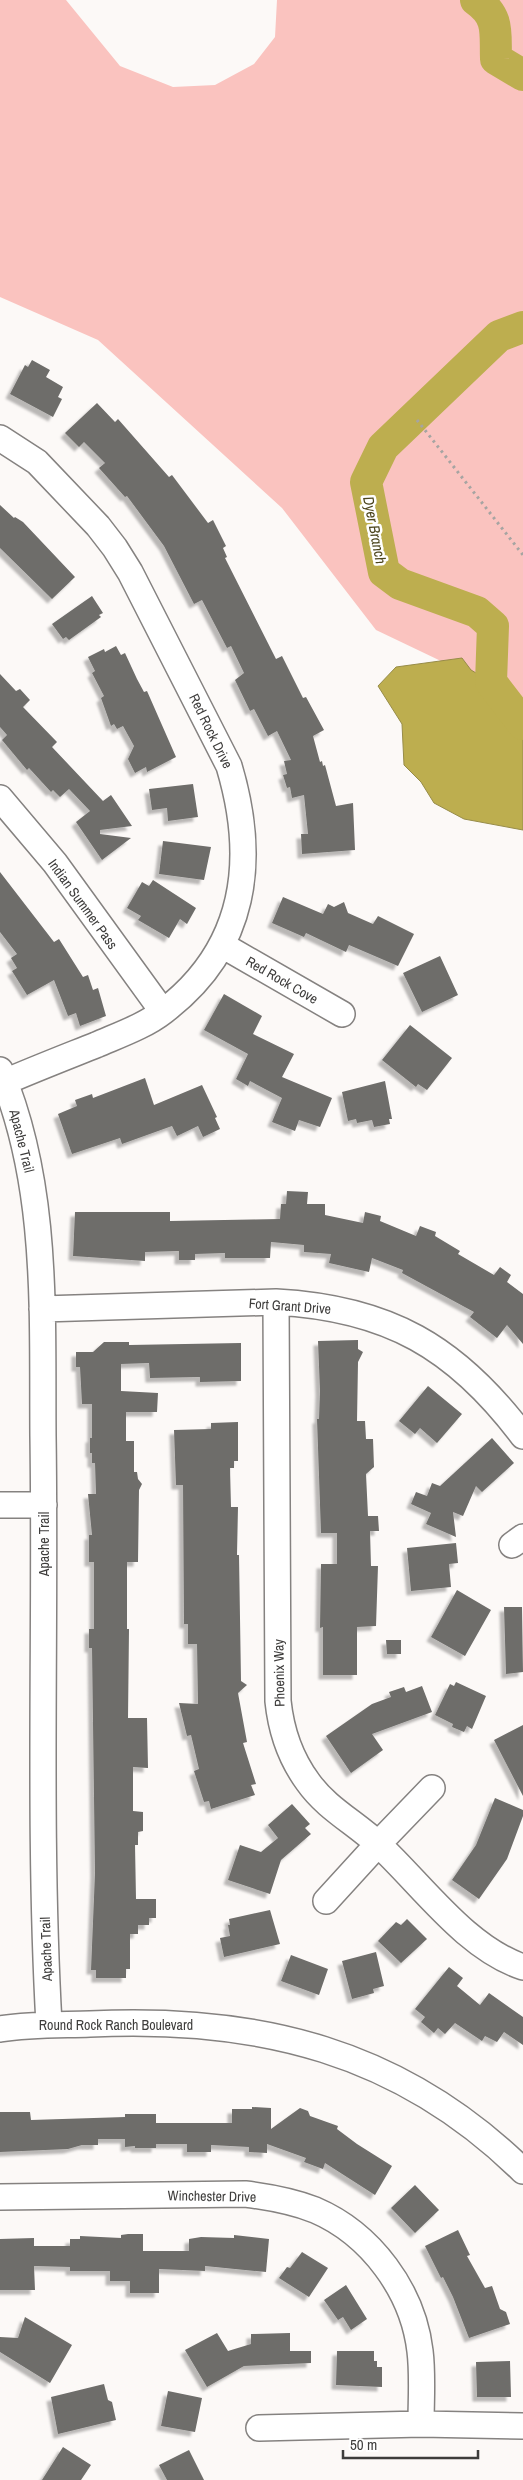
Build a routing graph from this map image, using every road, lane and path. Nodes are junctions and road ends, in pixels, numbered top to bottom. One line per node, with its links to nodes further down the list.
1 (417, 420): 3 (path)
2 (0, 438): 5 (street, Red Rock Drive)
3 (523, 555)
4 (0, 798): 6 (street, Indian Summer Pass)
5 (222, 945): 6 (street, Red Rock Drive); 7 (street, Red Rock Cove)
6 (163, 1012): 8 (street, Red Rock Drive)
7 (342, 1014)
8 (2, 1076): 10 (street, Apache Trail)
9 (276, 1302): 10 (street, Fort Grant Drive); 11 (street, Fort Grant Drive); 15 (street, Phoenix Way)
10 (42, 1309): 13 (street, Apache Trail)
11 (523, 1436)
12 (0, 1505): 13 (street)
13 (44, 1505): 18 (street, Apache Trail)
14 (432, 1788): 15 (street)
15 (378, 1844): 16 (street); 17 (street, Phoenix Way)
16 (326, 1901)
17 (523, 1967)
18 (49, 2024): 19 (street, Round Rock Ranch Boulevard); 20 (street, Round Rock Ranch Boulevard)
19 (0, 2029)
20 (523, 2171)
21 (0, 2197): 22 (street, Winchester Drive)
22 (420, 2424): 23 (street); 24 (street)
23 (523, 2426)
24 (259, 2428)

